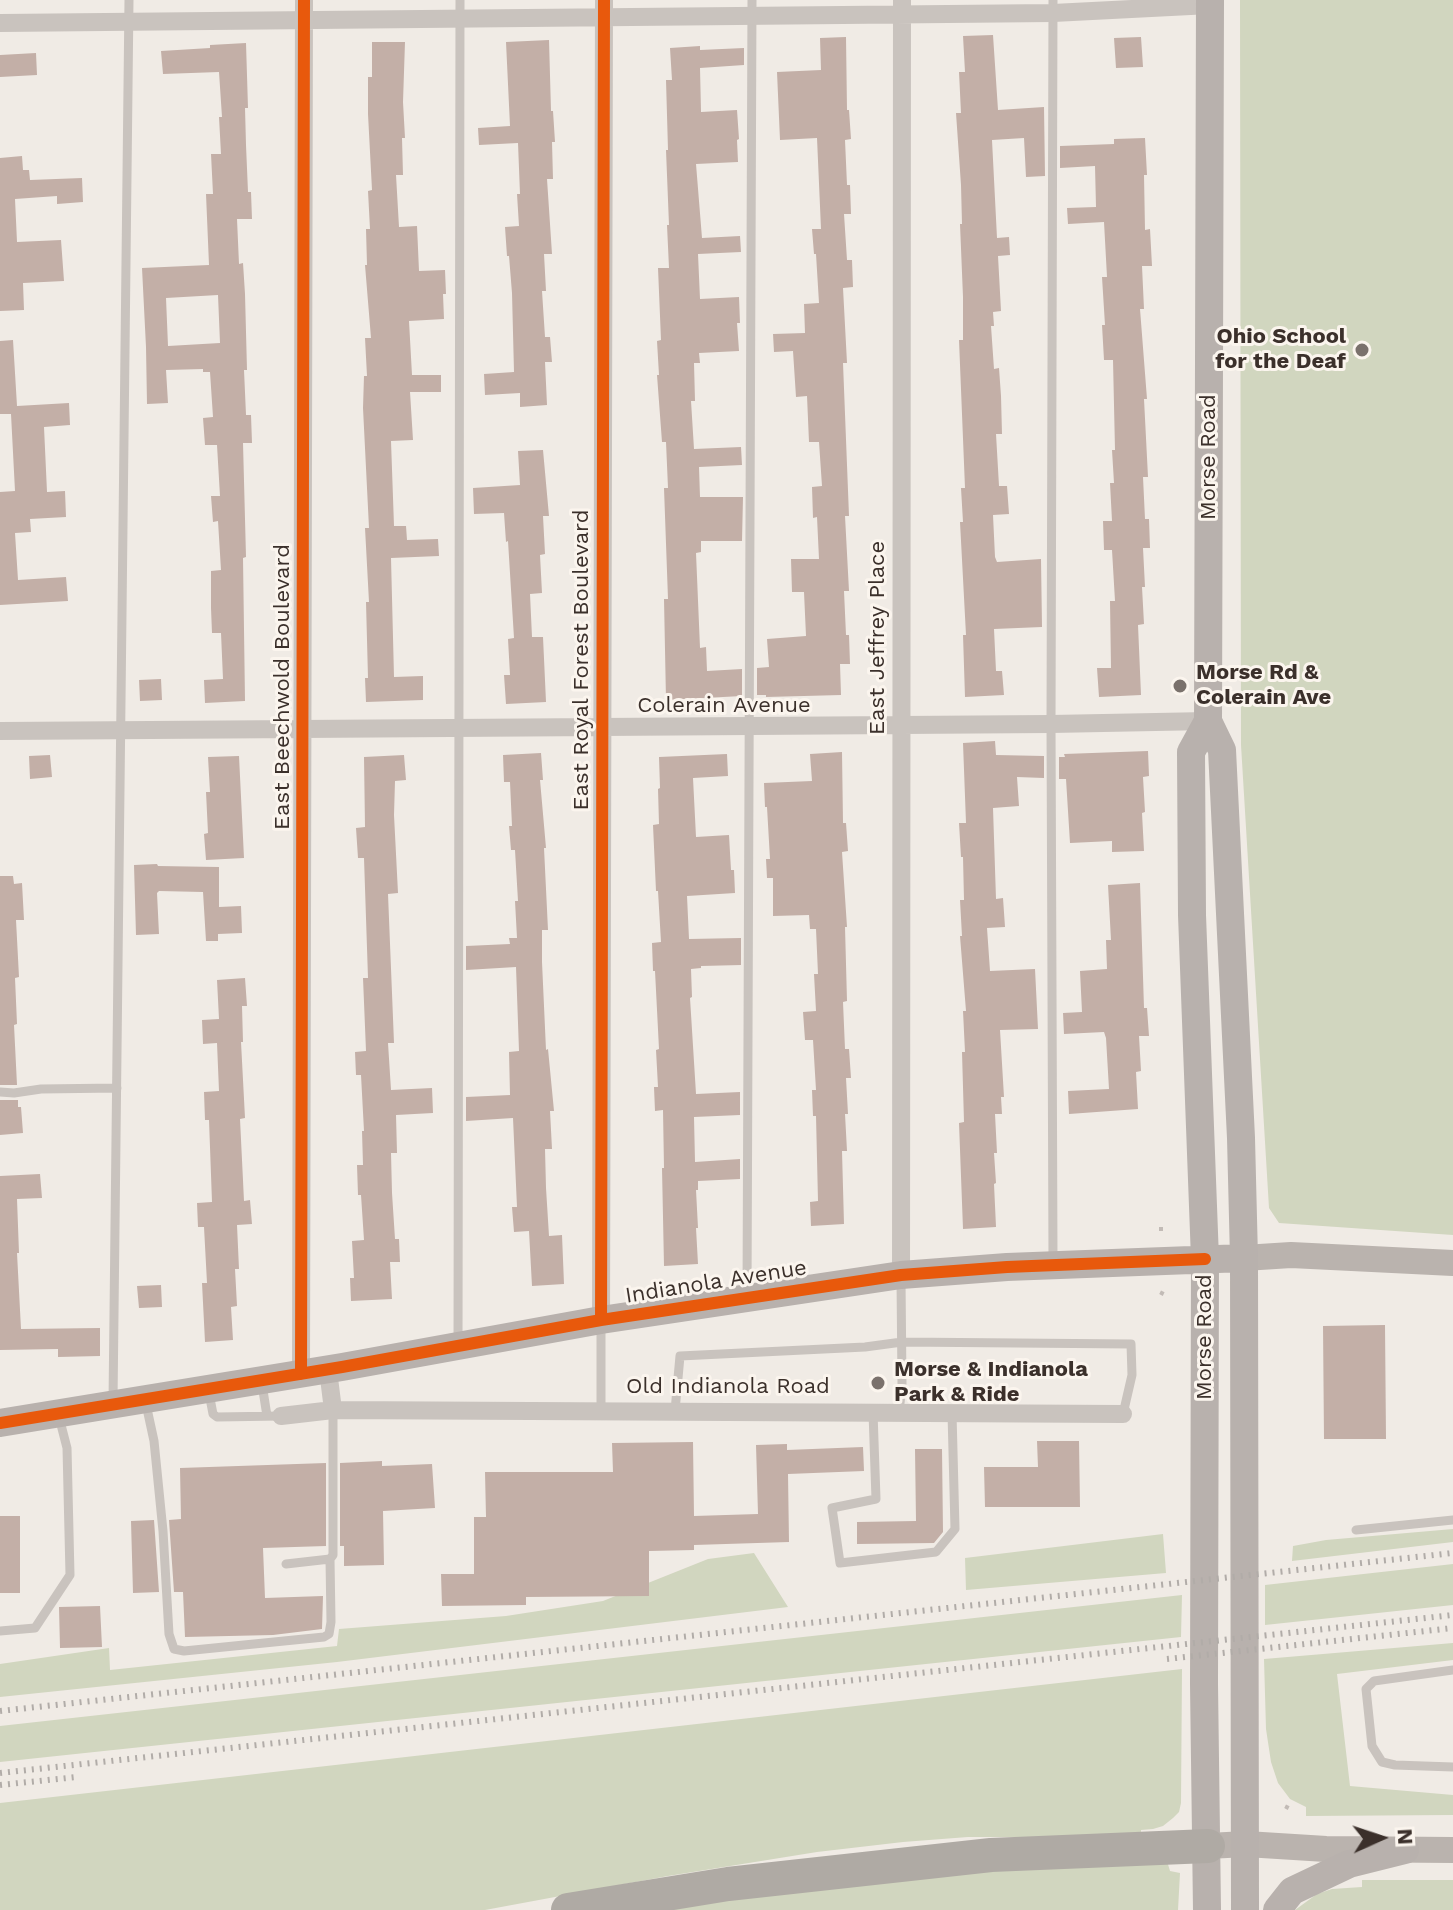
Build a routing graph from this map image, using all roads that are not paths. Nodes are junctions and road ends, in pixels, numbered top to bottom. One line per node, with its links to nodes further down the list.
1 (129, 0): 10 (lane)
2 (304, 0): 9 (street, East Beechwold Boulevard)
3 (1210, 3): 5 (street); 12 (main road, Morse Road)
4 (902, 7): 5 (street); 6 (street); 14 (street, East Jeffrey Place)
5 (1053, 7): 13 (lane)
6 (752, 8): 8 (street); 15 (lane)
7 (460, 9): 8 (street); 9 (street); 17 (lane)
8 (604, 9): 16 (street, East Royal Forest Boulevard)
9 (304, 20): 10 (street); 18 (street, East Beechwold Boulevard)
10 (129, 22): 11 (street); 19 (lane)
11 (0, 23)
12 (1208, 721): 13 (street, Colerain Avenue); 23 (main road, Morse Road); 24 (main road, Morse Road)
13 (1051, 724): 14 (street, Colerain Avenue); 26 (lane)
14 (901, 725): 15 (street, Colerain Avenue); 27 (street, East Jeffrey Place)
15 (749, 726): 16 (street, Colerain Avenue); 28 (lane)
16 (602, 727): 17 (street, Colerain Avenue); 29 (street, East Royal Forest Boulevard)
17 (459, 728): 18 (street, Colerain Avenue); 31 (lane)
18 (303, 729): 19 (street, Colerain Avenue); 32 (street, East Beechwold Boulevard)
19 (121, 730): 20 (street, Colerain Avenue); 21 (lane)
20 (0, 731)
21 (117, 1088): 22 (lane); 36 (lane)
22 (0, 1092)
23 (1244, 1258): 24 (main road, Indianola Avenue); 25 (main road, Indianola Avenue); 54 (main road, Morse Road)
24 (1205, 1259): 26 (main road, Indianola Avenue); 55 (main road, Morse Road)
25 (1453, 1263)
26 (1053, 1265): 27 (main road, Indianola Avenue)
27 (901, 1275): 28 (main road, Indianola Avenue); 30 (lane)
28 (746, 1298): 29 (main road, Indianola Avenue)
29 (601, 1320): 31 (main road, Indianola Avenue); 38 (lane)
30 (902, 1342): 39 (lane); 41 (lane); 43 (lane)
31 (458, 1346): 32 (main road, Indianola Avenue)
32 (314, 1372): 33 (main road, Indianola Avenue); 37 (street)
33 (261, 1381): 34 (main road, Indianola Avenue); 45 (lane)
34 (209, 1390): 35 (main road, Indianola Avenue); 45 (lane)
35 (146, 1400): 36 (main road, Indianola Avenue); 49 (lane)
36 (113, 1406): 44 (main road, Indianola Avenue)
37 (333, 1410): 38 (street, Old Indianola Road); 45 (street, Old Indianola Road); 49 (lane)
38 (601, 1411): 39 (street, Old Indianola Road)
39 (675, 1411): 40 (street, Old Indianola Road)
40 (873, 1412): 41 (street, Old Indianola Road); 42 (lane)
41 (899, 1413): 42 (street, Old Indianola Road)
42 (952, 1413): 43 (street, Old Indianola Road)
43 (1123, 1414)
44 (58, 1415): 46 (main road, Indianola Avenue); 51 (lane)
45 (274, 1416)
46 (0, 1423)
47 (1453, 1520): 48 (lane)
48 (1356, 1530)
49 (330, 1559): 50 (lane)
50 (286, 1564)
51 (0, 1631)
52 (1453, 1670): 53 (lane)
53 (1453, 1767)
54 (1246, 1844): 55 (main road); 56 (main road); 60 (main road, Morse Road)
55 (1208, 1846): 58 (highway); 59 (main road, Morse Road)
56 (1405, 1850): 57 (main road); 61 (main road)
57 (1453, 1850)
58 (568, 1910)
59 (1207, 1910)
60 (1245, 1910)
61 (1277, 1910)

